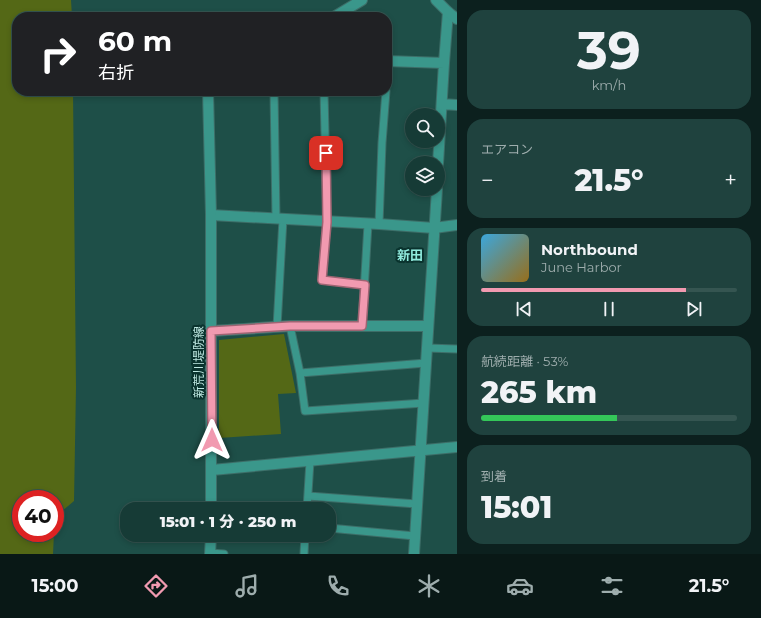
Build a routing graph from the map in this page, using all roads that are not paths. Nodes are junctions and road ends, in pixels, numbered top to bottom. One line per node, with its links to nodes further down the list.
1 (362, 0): 4 (street)
2 (436, 0): 5 (street)
3 (446, 0): 5 (street)
4 (342, 12)
5 (448, 12): 6 (street); 8 (street)
6 (457, 19)
7 (392, 61): 8 (street)
8 (444, 63): 13 (street)
9 (208, 96): 17 (street, 新荒川堤防線)
10 (274, 96): 18 (lane)
11 (324, 96): 19 (lane)
12 (386, 96): 21 (lane)
13 (442, 104): 14 (street); 15 (street)
14 (457, 105)
15 (439, 156)
16 (436, 196): 23 (street)
17 (211, 215): 18 (street); 29 (street, 新荒川堤防線)
18 (279, 219): 19 (street); 28 (lane)
19 (327, 222): 20 (street); 24 (lane)
20 (368, 224): 21 (street); 24 (lane)
21 (379, 224): 23 (street)
22 (457, 225): 23 (street)
23 (434, 228): 27 (street)
24 (365, 285): 26 (lane)
25 (290, 326): 26 (street); 28 (street); 33 (lane)
26 (362, 326): 27 (street)
27 (428, 326): 30 (street)
28 (278, 327): 29 (street)
29 (211, 331): 38 (street, 新荒川堤防線)
30 (427, 348): 31 (lane); 32 (street)
31 (457, 349)
32 (426, 363): 33 (lane); 34 (street)
33 (300, 373): 34 (lane)
34 (424, 403): 36 (street)
35 (457, 447): 36 (street)
36 (420, 451): 37 (street); 42 (street)
37 (310, 461): 38 (street); 39 (lane)
38 (212, 470): 40 (street, 新荒川堤防線)
39 (308, 496): 41 (lane); 42 (lane)
40 (211, 502)
41 (308, 502)
42 (417, 504): 44 (street)
43 (336, 529): 44 (lane)
44 (415, 536): 50 (street)
45 (211, 542): 47 (street)
46 (305, 542): 49 (lane)
47 (210, 554): 48 (lane)
48 (224, 554)
49 (304, 554)
50 (414, 554)

